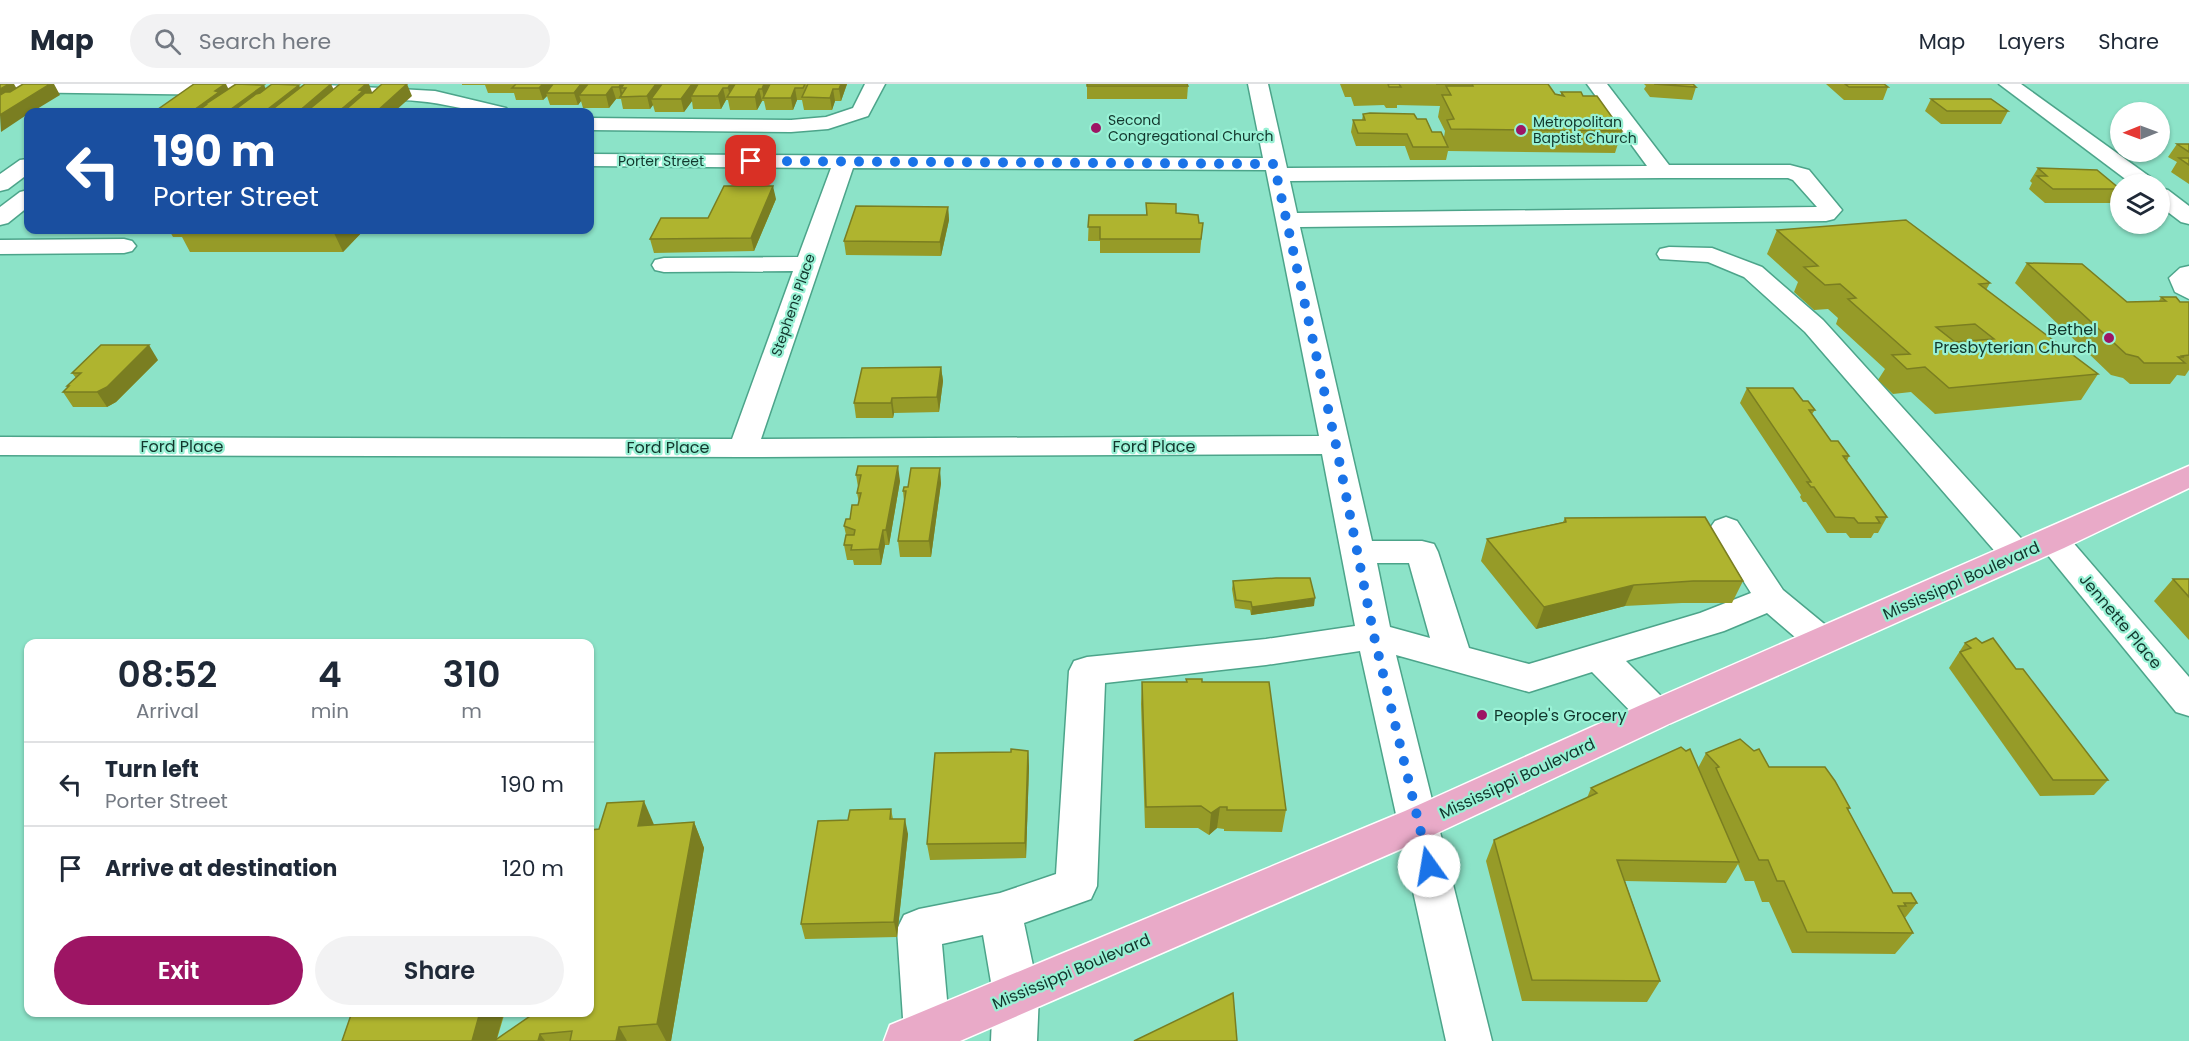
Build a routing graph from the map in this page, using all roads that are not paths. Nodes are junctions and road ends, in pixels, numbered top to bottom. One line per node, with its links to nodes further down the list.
1 (875, 84): 11 (street)
2 (1258, 84): 17 (street)
3 (1597, 84): 18 (street)
4 (2009, 84): 19 (street)
5 (0, 86): 6 (street)
6 (144, 86): 8 (street); 9 (street)
7 (322, 89): 10 (street)
8 (255, 90)
9 (114, 106)
10 (484, 108)
11 (594, 124)
12 (0, 157): 13 (street)
13 (24, 157)
14 (594, 160): 15 (street, Porter Street)
15 (844, 162): 17 (street, Porter Street); 27 (street, Stephens Place)
16 (24, 168): 20 (street)
17 (1275, 170): 18 (street, Porter Street); 23 (street)
18 (1663, 172): 23 (street, Porter Street)
19 (2131, 174)
20 (0, 184)
21 (2170, 203): 22 (street)
22 (2189, 217)
23 (1287, 220): 31 (street)
24 (124, 246): 25 (street)
25 (0, 247)
26 (1669, 254): 38 (street)
27 (808, 264): 28 (street); 33 (street, Stephens Place)
28 (664, 265)
29 (2189, 273): 30 (street)
30 (2189, 291)
31 (1336, 445): 33 (street, Ford Place); 37 (street)
32 (0, 446): 33 (street, Ford Place)
33 (743, 448)
34 (2189, 476): 36 (main road, Mississippi Boulevard)
35 (1726, 528): 39 (street)
36 (2053, 540): 38 (main road, Mississippi Boulevard); 44 (street, Jennette Place)
37 (1358, 552): 40 (street); 43 (street)
38 (2017, 555): 41 (main road, Mississippi Boulevard)
39 (1771, 598): 41 (street); 42 (street)
40 (1374, 636): 43 (street); 46 (street); 47 (street)
41 (1822, 641): 45 (main road, Mississippi Boulevard)
42 (1599, 656): 43 (street); 45 (street)
43 (1454, 659)
44 (2189, 702)
45 (1656, 714): 46 (main road, Mississippi Boulevard)
46 (1419, 823): 48 (main road, Mississippi Boulevard); 51 (street)
47 (1000, 912): 48 (street); 49 (street)
48 (1016, 994): 49 (main road, Mississippi Boulevard); 50 (street)
49 (917, 1037)
50 (1014, 1041)
51 (1469, 1041)

